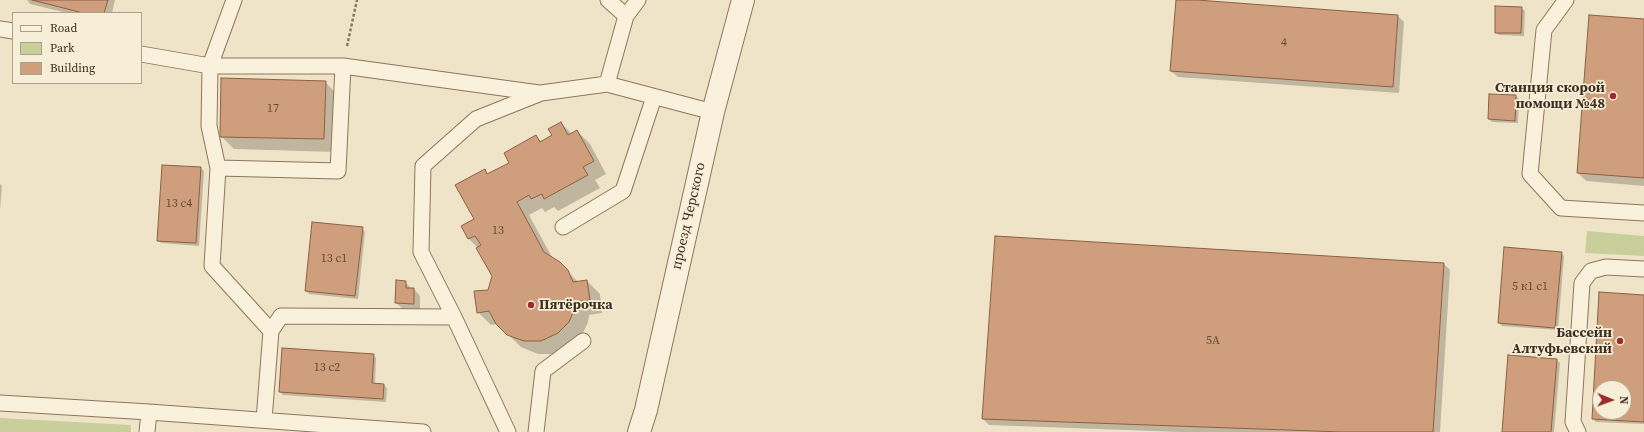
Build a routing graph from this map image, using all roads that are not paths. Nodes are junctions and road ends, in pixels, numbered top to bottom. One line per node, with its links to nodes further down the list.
1 (234, 0): 10 (lane)
2 (608, 0): 6 (lane)
3 (638, 0): 6 (lane)
4 (743, 0): 15 (street, проезд Черского)
5 (1566, 0): 17 (lane)
6 (626, 16): 12 (lane)
7 (0, 29): 8 (lane)
8 (12, 31)
9 (142, 54): 10 (lane)
10 (210, 66): 11 (lane); 16 (lane)
11 (343, 66): 13 (lane); 16 (lane)
12 (607, 84): 13 (lane); 14 (lane)
13 (541, 93): 20 (lane)
14 (654, 97): 15 (lane); 18 (lane)
15 (712, 112): 30 (street, проезд Черского)
16 (218, 168): 21 (lane)
17 (1644, 213)
18 (563, 227)
19 (1644, 269): 31 (lane)
20 (454, 317): 21 (lane); 28 (lane)
21 (271, 331): 25 (lane)
22 (583, 341): 29 (lane)
23 (0, 403): 24 (lane)
24 (149, 412): 25 (lane); 26 (lane)
25 (264, 420): 27 (lane)
26 (147, 432)
27 (423, 432)
28 (508, 432)
29 (536, 432)
30 (639, 432)
31 (1578, 432)

